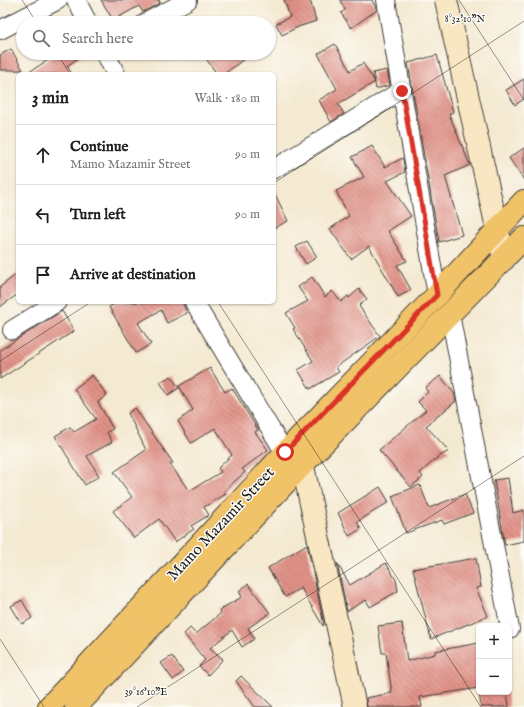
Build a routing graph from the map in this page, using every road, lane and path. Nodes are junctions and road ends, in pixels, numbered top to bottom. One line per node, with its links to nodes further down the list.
1 (58, 0): 6 (street)
2 (76, 0): 7 (street)
3 (188, 0): 8 (street)
4 (386, 0): 13 (street)
5 (446, 0): 16 (street)
6 (27, 16)
7 (84, 16)
8 (158, 16)
9 (16, 22): 10 (street)
10 (0, 30)
11 (109, 60): 12 (street)
12 (115, 72)
13 (402, 91): 14 (street); 19 (street)
14 (276, 168)
15 (524, 201): 16 (main road, Mamo Mazamir Street)
16 (498, 229): 18 (street); 19 (main road, Mamo Mazamir Street)
17 (524, 238): 18 (main road, Mamo Mazamir Street)
18 (504, 259): 22 (main road, Mamo Mazamir Street)
19 (437, 295): 24 (main road, Mamo Mazamir Street)
20 (54, 304): 23 (street)
21 (195, 304): 24 (street)
22 (450, 314): 25 (main road, Mamo Mazamir Street); 26 (street)
23 (12, 330)
24 (291, 446): 25 (street); 27 (main road, Mamo Mazamir Street)
25 (303, 464): 28 (main road, Mamo Mazamir Street); 29 (street)
26 (509, 623)
27 (52, 706)
28 (76, 707)
29 (355, 707)

